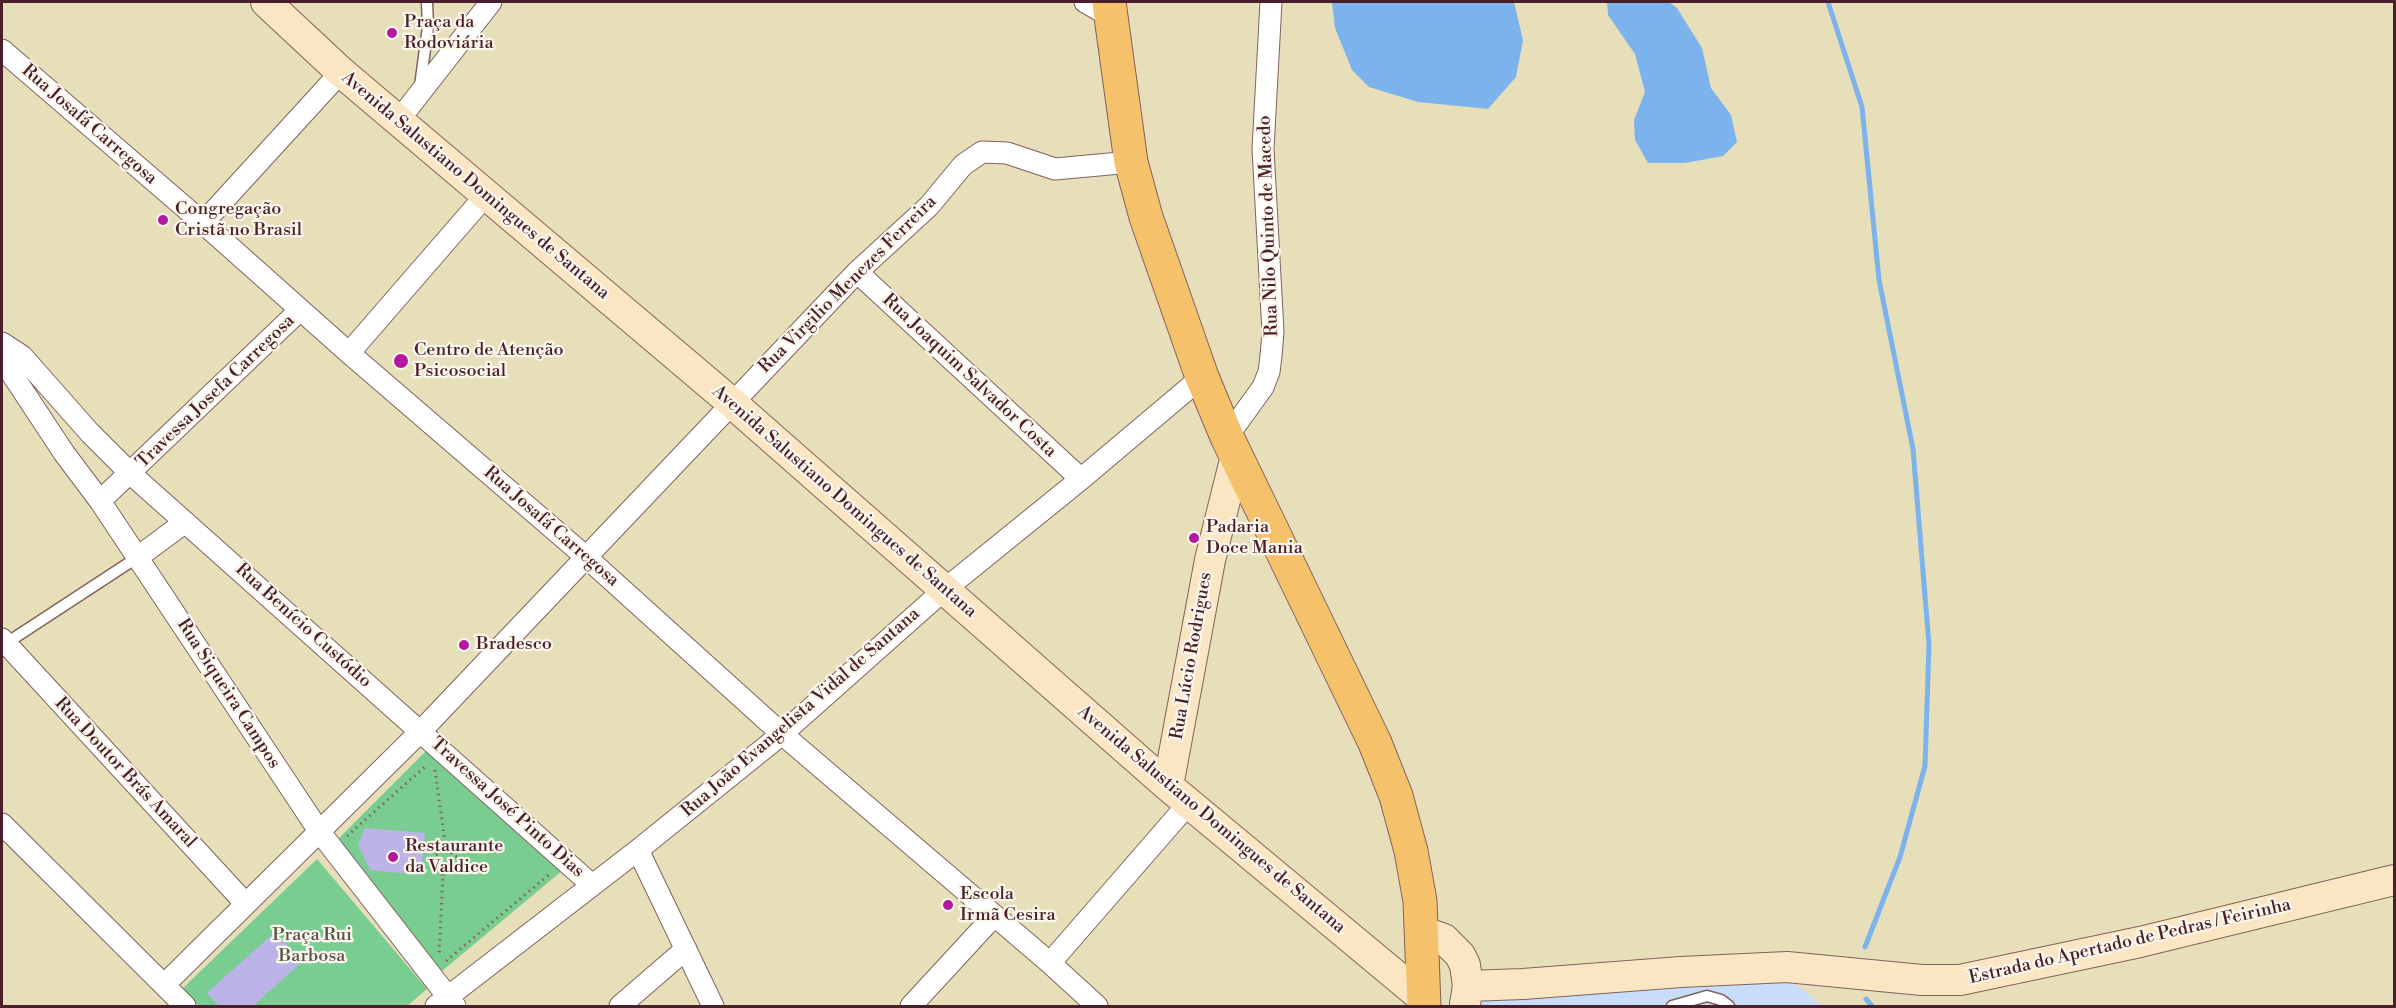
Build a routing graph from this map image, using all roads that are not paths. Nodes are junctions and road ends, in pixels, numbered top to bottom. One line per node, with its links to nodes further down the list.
1 (266, 2): 7 (street, Avenida Salustiano Domingues de Santana)
2 (427, 2): 8 (lane)
3 (492, 2): 8 (street)
4 (1271, 2): 21 (street, Rua Nilo Quinto de Macedo)
5 (1102, 7): 10 (main road)
6 (2, 50): 12 (street, Rua Josafá Carregosa)
7 (341, 72): 9 (street, Avenida Salustiano Domingues de Santana); 12 (street)
8 (418, 95): 9 (street)
9 (398, 121): 11 (street, Avenida Salustiano Domingues de Santana)
10 (1131, 162): 13 (street, Rua Virgilio Menezes Ferreira); 18 (main road)
11 (486, 195): 17 (street); 19 (street, Avenida Salustiano Domingues de Santana)
12 (203, 223): 14 (street, Rua Josafá Carregosa)
13 (857, 272): 19 (street, Rua Virgilio Menezes Ferreira); 24 (street, Rua Joaquim Salvador Costa)
14 (300, 310): 17 (street, Rua Josafá Carregosa); 23 (street, Travessa Josefa Carregosa)
15 (2, 343): 20 (street, Rua Benício Custódio)
16 (2, 349): 22 (street, Rua Siqueira Campos)
17 (349, 353): 28 (street, Rua Josafá Carregosa)
18 (1202, 377): 21 (main road); 24 (street, Rua João Evangelista Vidal de Santana)
19 (732, 404): 28 (street, Rua Virgilio Menezes Ferreira); 29 (street, Avenida Salustiano Domingues de Santana)
20 (90, 433): 22 (street); 23 (street, Rua Benício Custódio)
21 (1232, 447): 33 (street, Rua Lúcio Rodrigues); 41 (main road)
22 (64, 453): 25 (street, Rua Siqueira Campos)
23 (131, 474): 25 (street, Travessa Josefa Carregosa); 26 (street, Rua Benício Custódio)
24 (1081, 479): 29 (street, Rua João Evangelista Vidal de Santana)
25 (100, 501): 27 (street, Rua Siqueira Campos)
26 (184, 523): 27 (street); 31 (street, Rua Benício Custódio)
27 (138, 557): 30 (lane); 35 (street, Rua Siqueira Campos)
28 (586, 557): 31 (street, Rua Virgilio Menezes Ferreira); 32 (street, Rua Josafá Carregosa)
29 (944, 590): 32 (street, Rua João Evangelista Vidal de Santana); 33 (street, Avenida Salustiano Domingues de Santana)
30 (3, 643): 39 (street, Rua Doutor Brás Amaral)
31 (422, 731): 35 (street); 38 (street, Travessa José Pinto Dias)
32 (782, 734): 36 (street, Rua João Evangelista Vidal de Santana); 40 (street, Rua Josafá Carregosa)
33 (1178, 795): 43 (street); 47 (street, Avenida Salustiano Domingues de Santana)
34 (2, 824): 44 (street)
35 (319, 831): 39 (street); 46 (street)
36 (638, 850): 38 (street, Rua João Evangelista Vidal de Santana); 42 (street)
37 (2394, 880): 45 (street, Estrada do Apertado de Pedras / Feirinha)
38 (592, 885): 46 (street)
39 (245, 903): 44 (street)
40 (994, 916): 43 (street, Rua Josafá Carregosa); 51 (street)
41 (1423, 932): 45 (street); 47 (main road)
42 (686, 949): 49 (street); 50 (street)
43 (1050, 963): 52 (street, Rua Josafá Carregosa)
44 (164, 985): 48 (street)
45 (1466, 996)
46 (446, 1003)
47 (1424, 1003)
48 (185, 1006)
49 (620, 1006)
50 (713, 1006)
51 (911, 1006)
52 (1096, 1006)
53 (1672, 1006): 54 (lane)
54 (1730, 1006)

